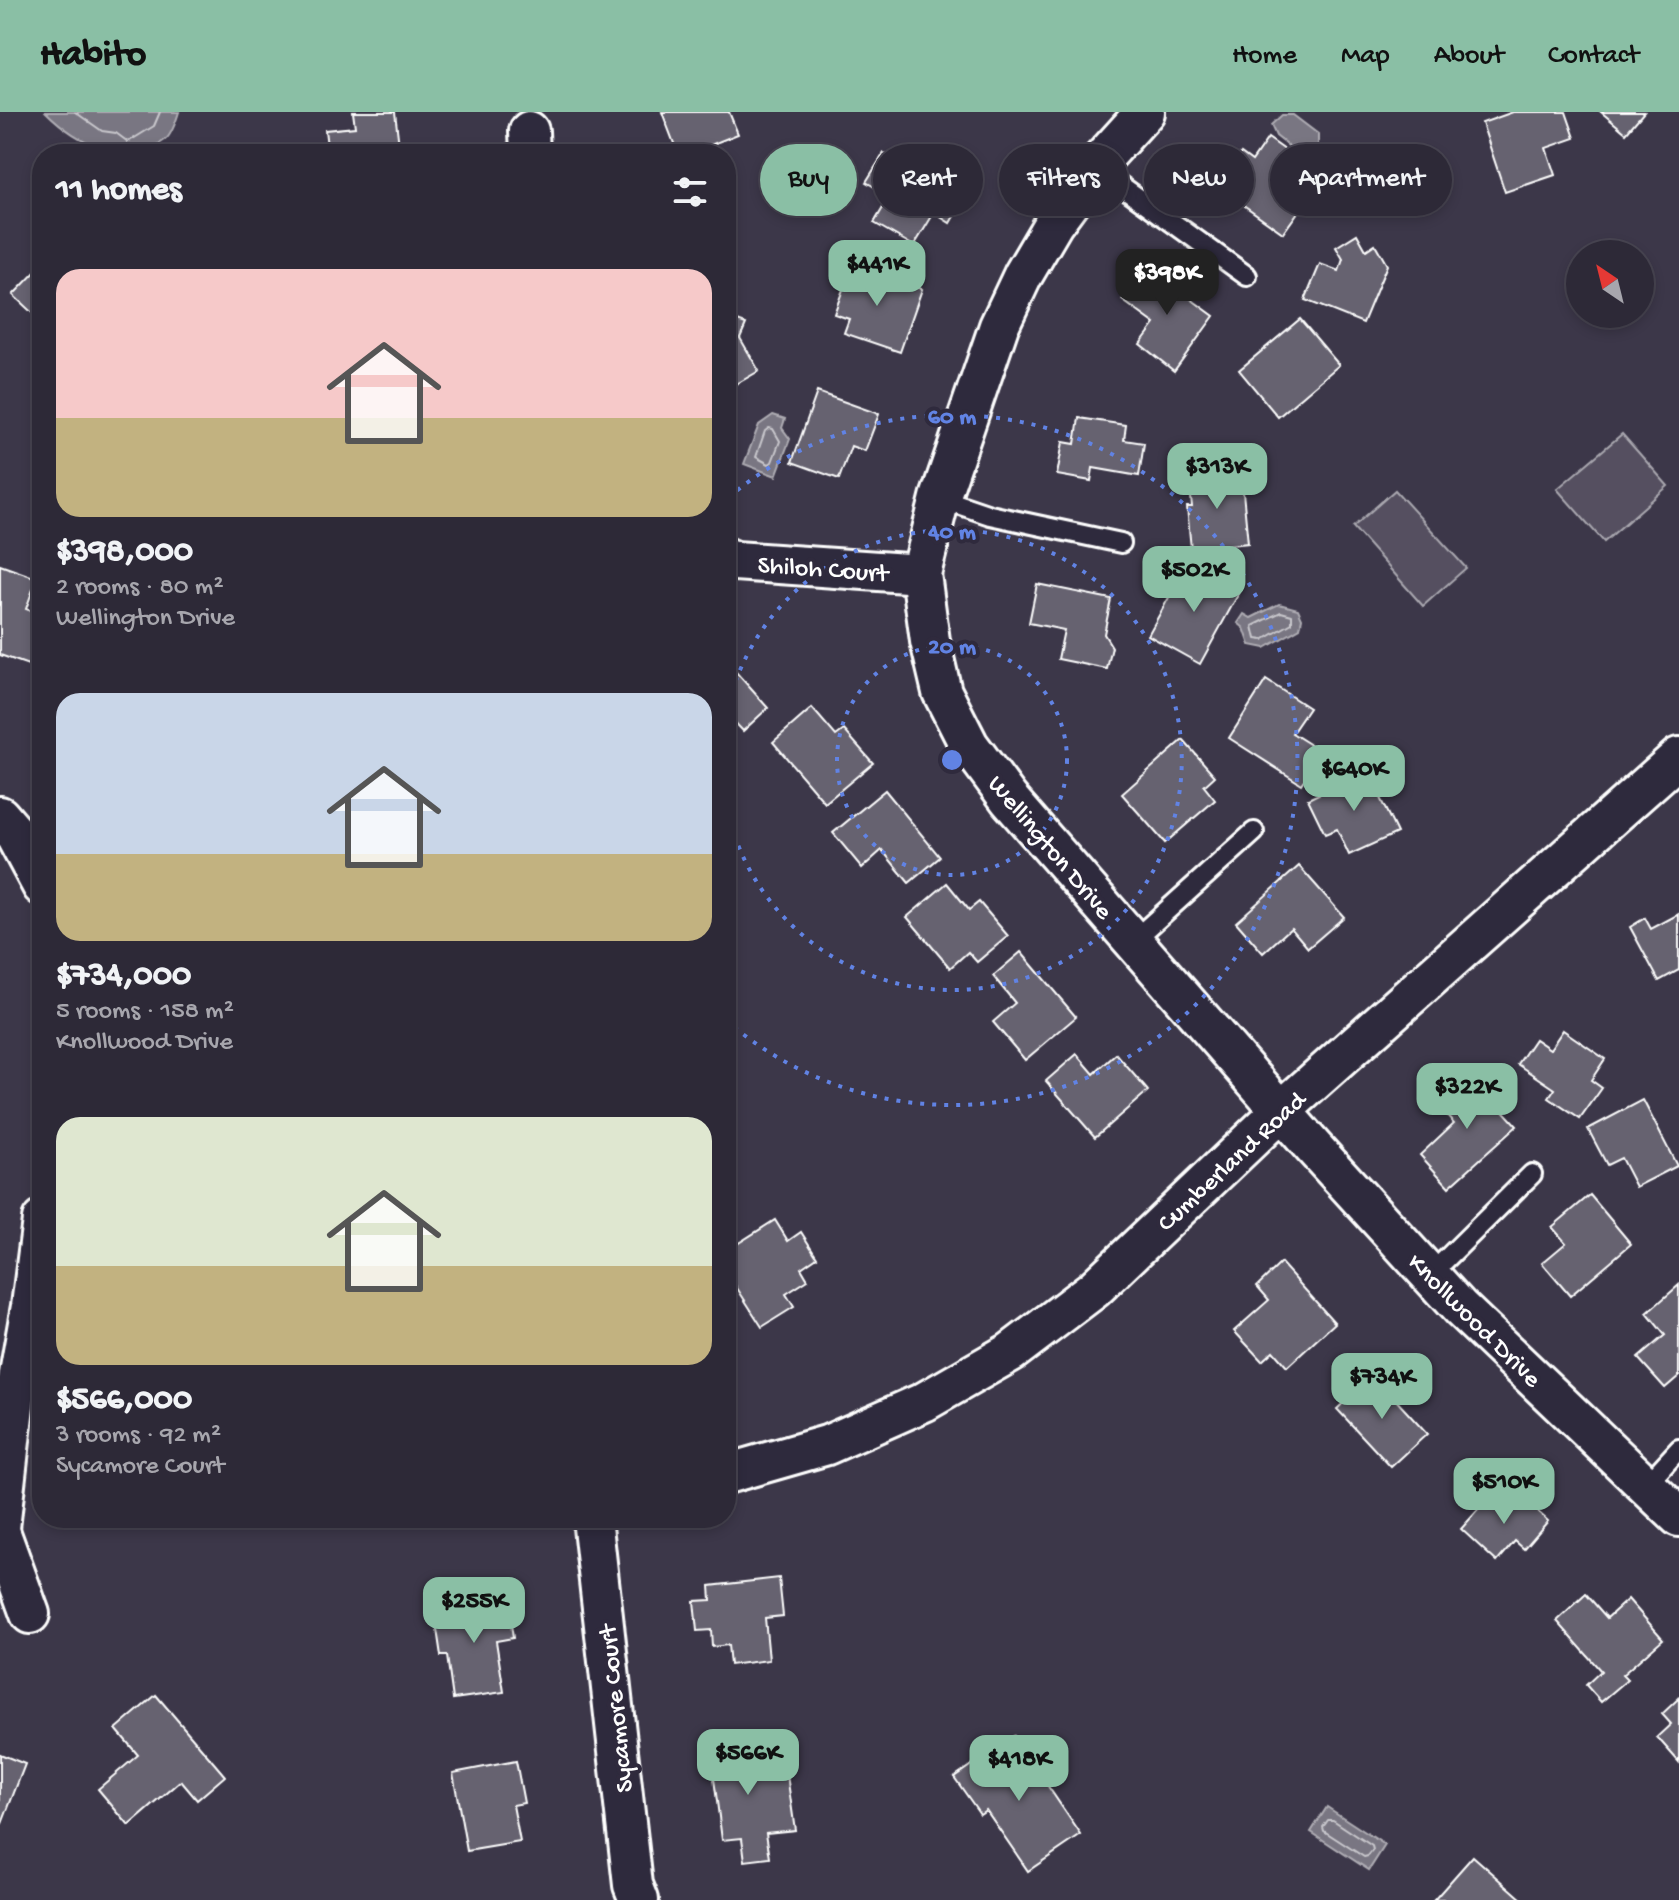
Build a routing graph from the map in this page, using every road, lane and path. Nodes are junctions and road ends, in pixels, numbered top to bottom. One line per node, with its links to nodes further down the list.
1 (1145, 112): 2 (street, Wellington Drive)
2 (1116, 144)
3 (1128, 191): 5 (lane)
4 (1059, 216): 6 (street, Wellington Drive)
5 (1247, 276)
6 (940, 498): 7 (lane); 9 (street, Wellington Drive)
7 (1121, 543)
8 (736, 561): 9 (street, Shiloh Court)
9 (921, 574): 14 (street, Wellington Drive)
10 (1679, 757): 15 (street, Cumberland Road)
11 (0, 816): 13 (street)
12 (1254, 832): 14 (lane)
13 (32, 867)
14 (1133, 941): 15 (street, Wellington Drive)
15 (1282, 1110): 17 (street, Knollwood Drive); 21 (street, Cumberland Road)
16 (1532, 1174): 17 (lane)
17 (1430, 1275): 22 (street, Knollwood Drive)
18 (32, 1284): 19 (street)
19 (21, 1355): 25 (street)
20 (1679, 1449): 22 (lane)
21 (736, 1471)
22 (1646, 1485): 23 (street, Knollwood Drive)
23 (1679, 1517)
24 (593, 1528): 27 (street, Sycamore Court)
25 (0, 1529): 26 (street)
26 (30, 1614)
27 (639, 1900)

